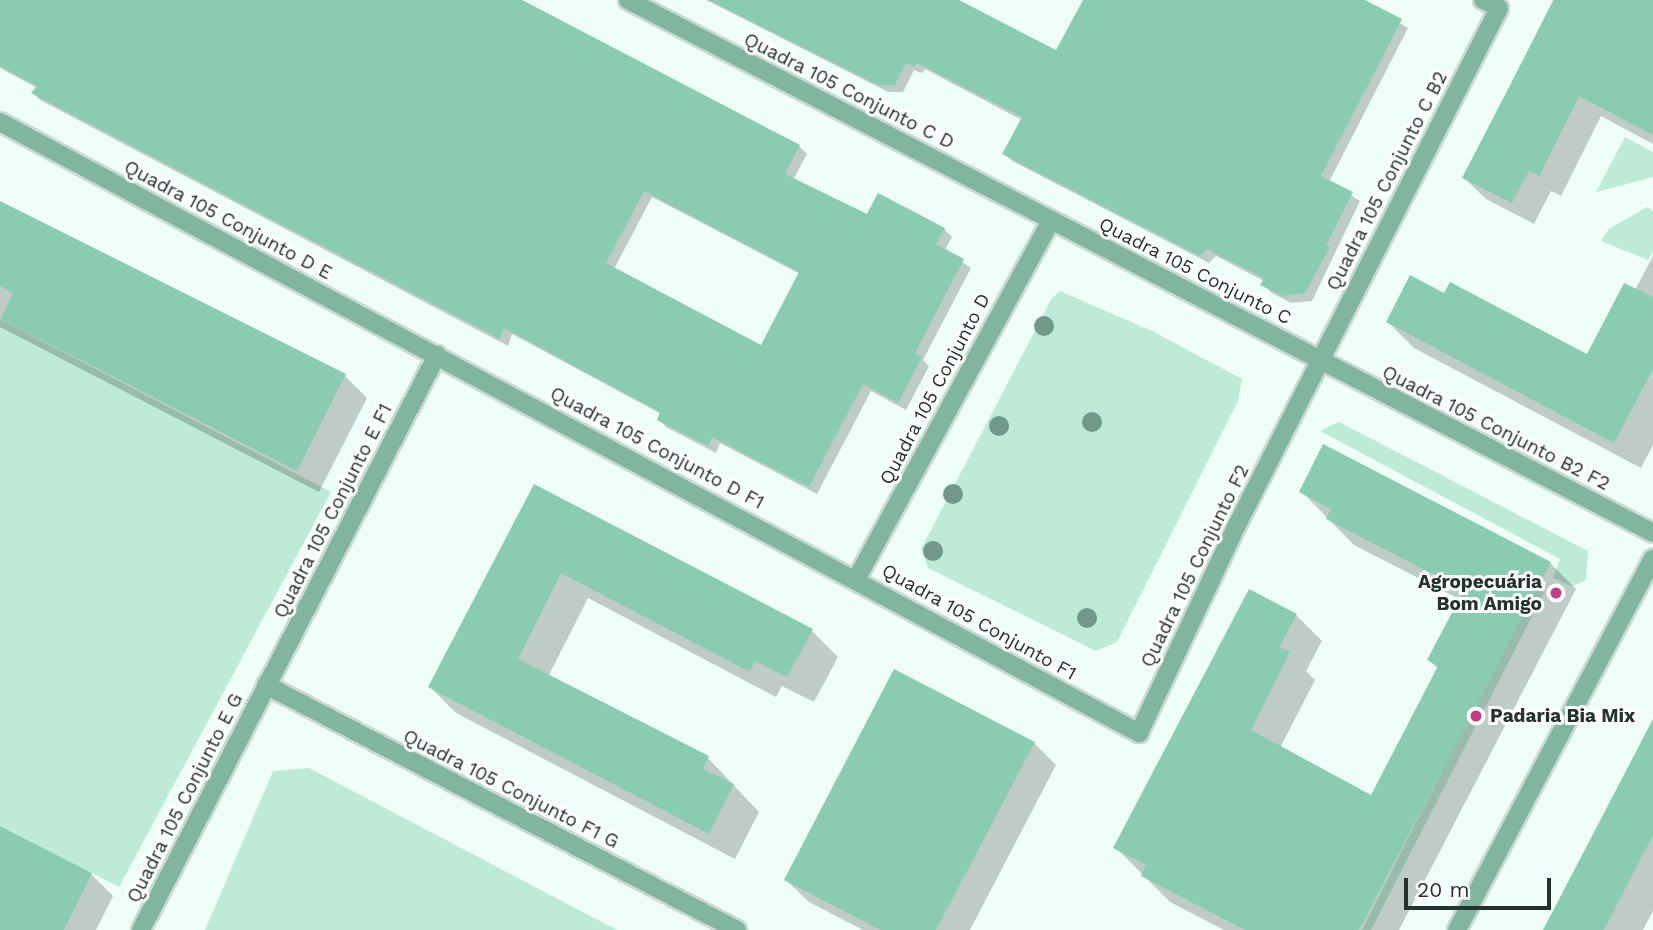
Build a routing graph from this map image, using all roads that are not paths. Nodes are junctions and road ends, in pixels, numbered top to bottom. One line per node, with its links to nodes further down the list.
1 (628, 0): 4 (street, Quadra 105 Conjunto C D)
2 (1483, 0): 6 (street, Quadra 105 Conjunto C B2)
3 (0, 122): 5 (street, Quadra 105 Conjunto D E)
4 (1051, 220): 6 (street, Quadra 105 Conjunto C); 9 (street, Quadra 105 Conjunto D)
5 (437, 355): 9 (street, Quadra 105 Conjunto D F1); 10 (street, Quadra 105 Conjunto E F1)
6 (1320, 360): 7 (street, Quadra 105 Conjunto B2 F2); 11 (street, Quadra 105 Conjunto F2)
7 (1653, 533)
8 (1653, 558): 14 (street)
9 (857, 578): 11 (street, Quadra 105 Conjunto F1)
10 (266, 685): 12 (street, Quadra 105 Conjunto E G); 13 (street, Quadra 105 Conjunto F1 G)
11 (1082, 703)
12 (141, 930)
13 (737, 930)
14 (1457, 930)

